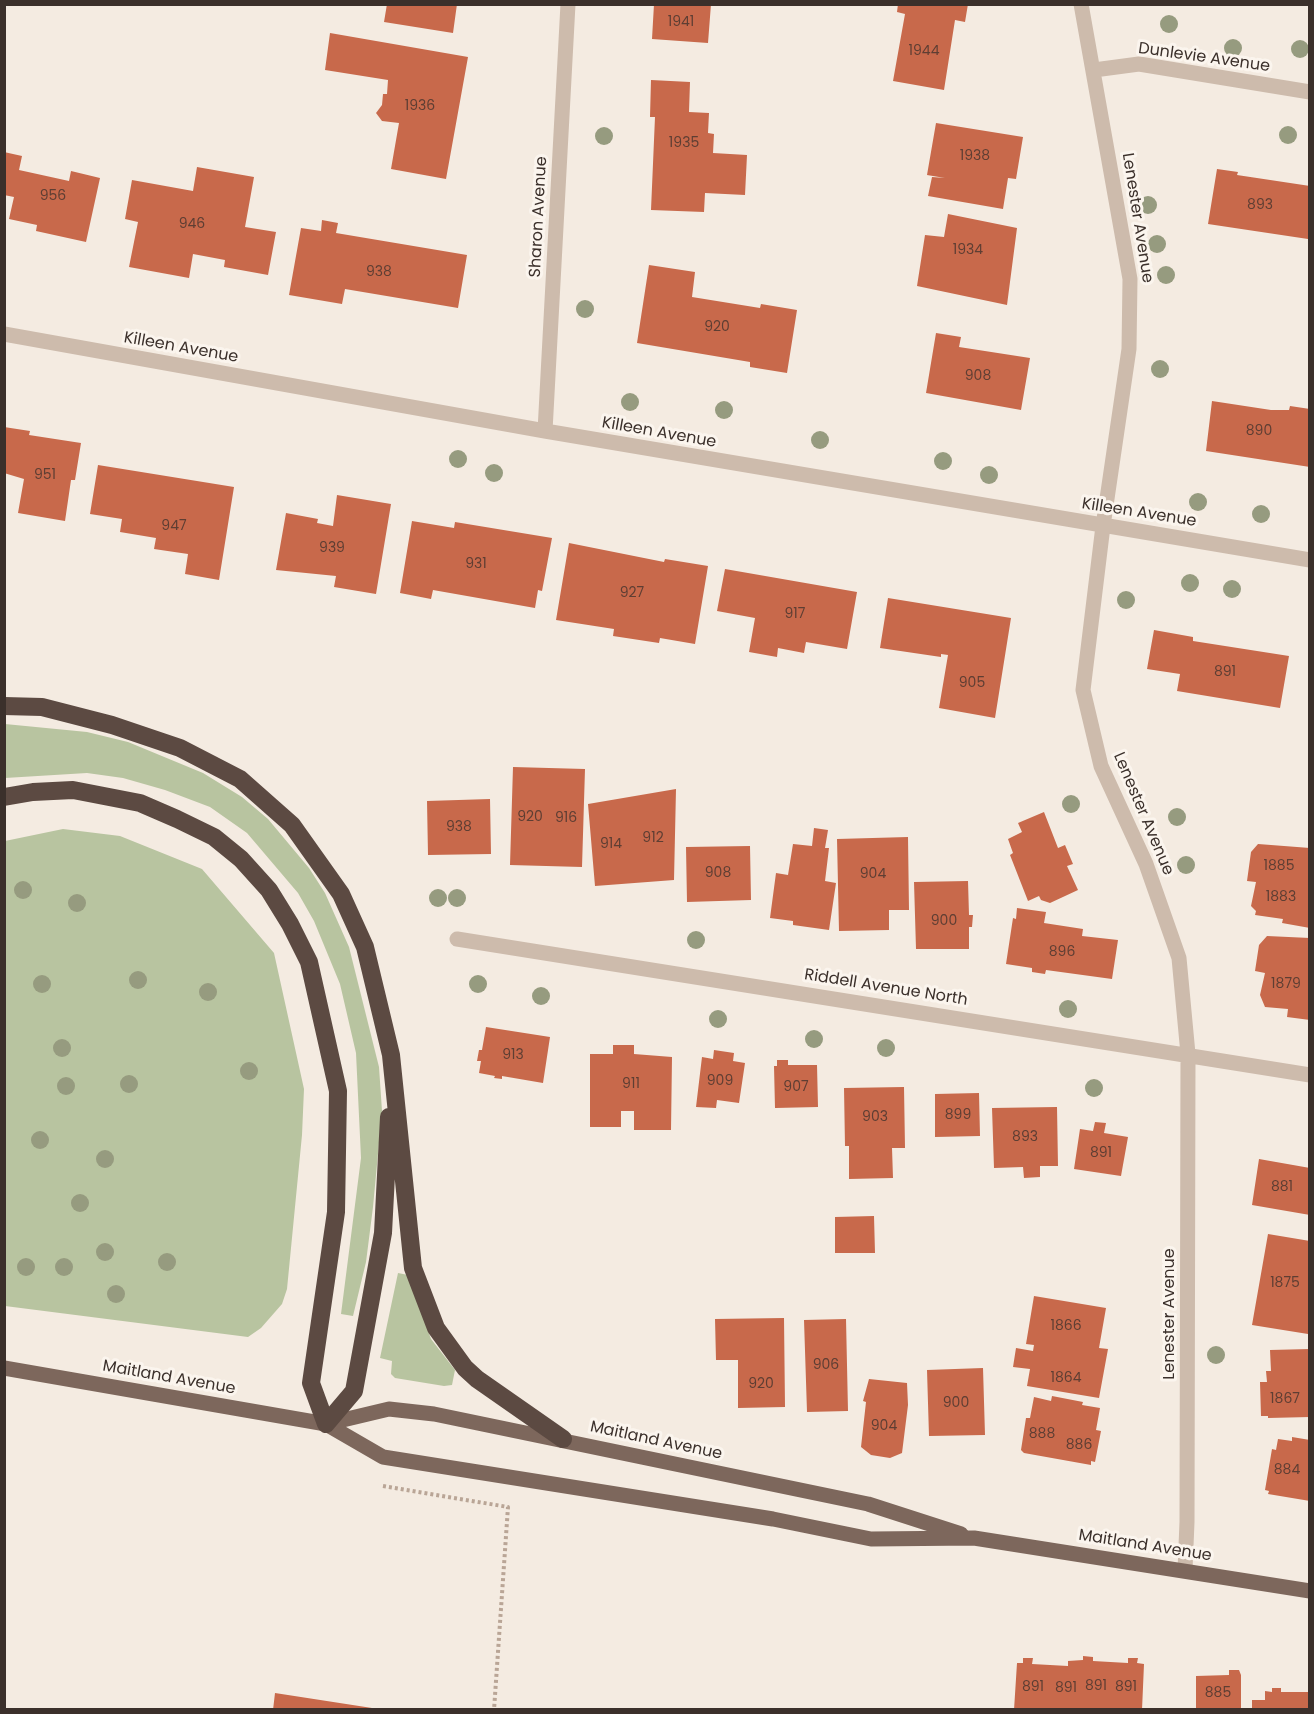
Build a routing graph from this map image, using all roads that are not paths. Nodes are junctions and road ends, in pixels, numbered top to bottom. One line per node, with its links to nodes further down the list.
1 (568, 4): 6 (street, Sharon Avenue)
2 (1081, 4): 3 (street, Lenester Avenue)
3 (1094, 70): 4 (street, Dunlevie Avenue); 7 (street, Lenester Avenue)
4 (1310, 92)
5 (4, 334): 6 (street, Killeen Avenue)
6 (545, 431): 7 (street, Killeen Avenue)
7 (1103, 526): 8 (street, Killeen Avenue); 12 (street, Lenester Avenue)
8 (1310, 560)
9 (4, 706): 13 (highway)
10 (4, 797): 16 (highway)
11 (457, 939): 12 (street, Riddell Avenue North)
12 (1188, 1054): 14 (street, Riddell Avenue North); 19 (street, Lenester Avenue)
13 (391, 1055): 16 (highway); 17 (highway)
14 (1310, 1075)
15 (4, 1368): 16 (main road, Maitland Avenue)
16 (327, 1424): 17 (main road, Maitland Avenue); 18 (main road, Maitland Avenue)
17 (563, 1439): 18 (main road, Maitland Avenue)
18 (974, 1538): 19 (main road, Maitland Avenue)
19 (1185, 1570): 20 (main road, Maitland Avenue)
20 (1310, 1591)

